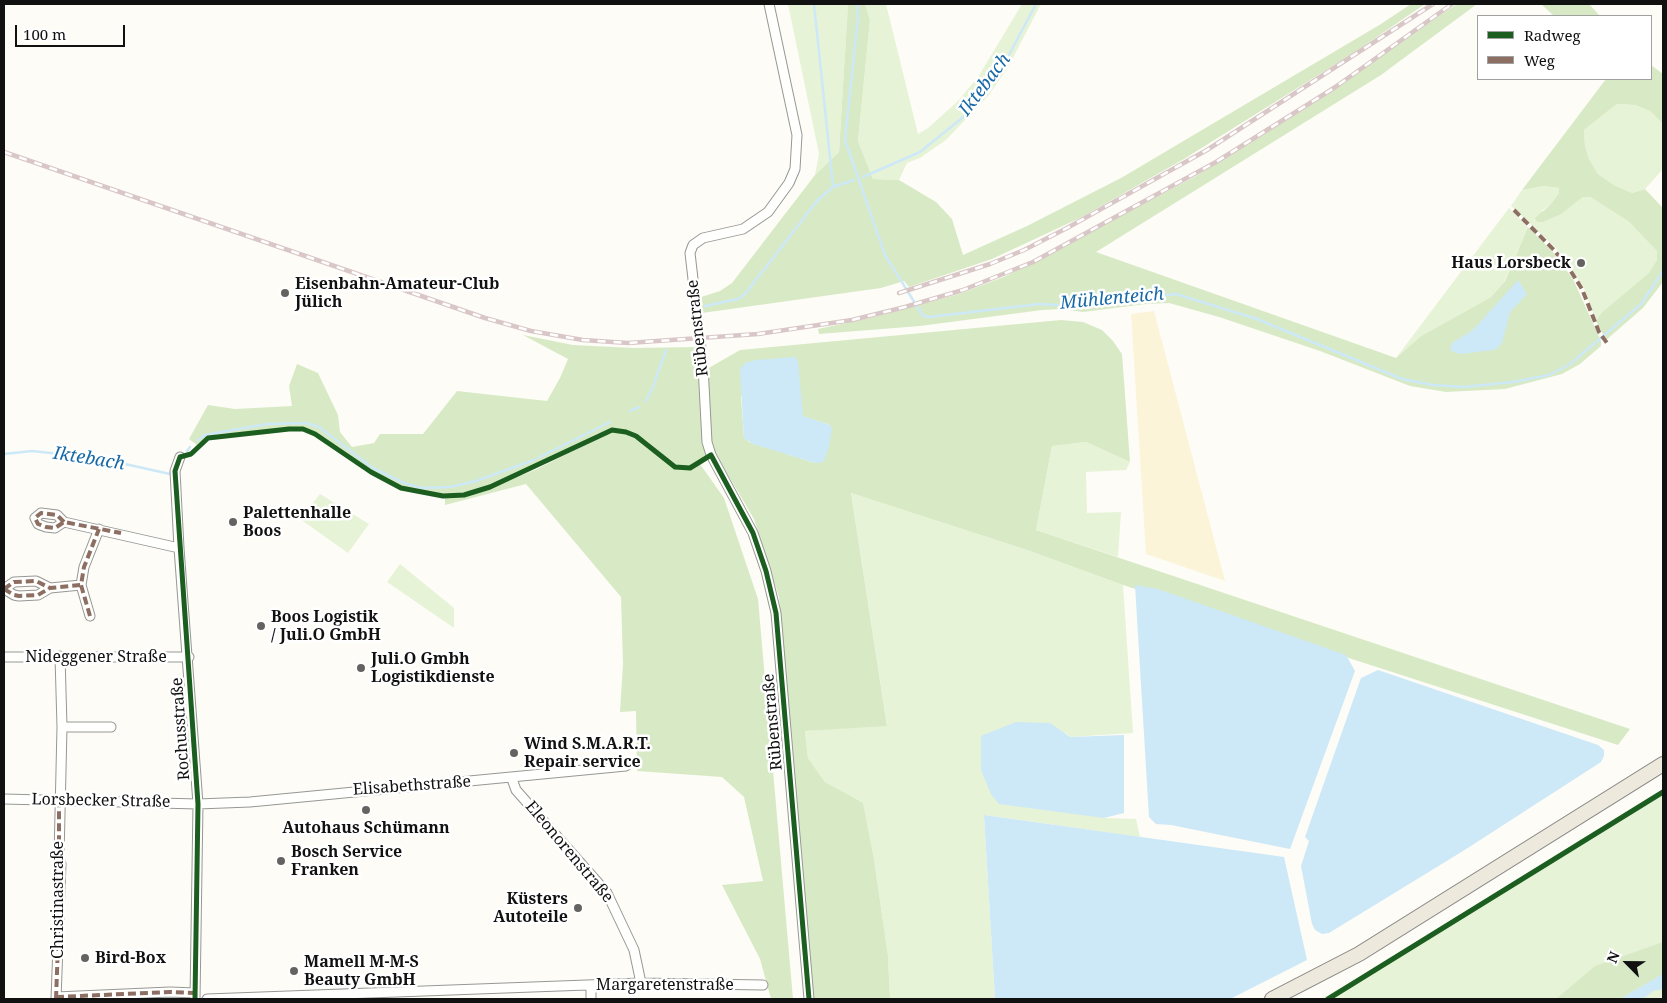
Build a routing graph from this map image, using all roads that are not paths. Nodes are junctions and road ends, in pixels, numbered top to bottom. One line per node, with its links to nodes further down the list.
1 (769, 4): 28 (street, Rübenstraße)
2 (180, 457): 5 (street, Rochusstraße)
3 (64, 522): 4 (street)
4 (99, 529): 5 (street); 6 (street)
5 (179, 548): 12 (street, Rochusstraße)
6 (81, 585): 7 (street); 9 (street)
7 (50, 588): 8 (street); 8 (street)
8 (4, 589)
9 (90, 616)
10 (60, 656): 11 (street, Nideggener Straße); 12 (street, Nideggener Straße); 13 (street, Christinastraße)
11 (4, 657)
12 (189, 658): 20 (street, Rochusstraße)
13 (62, 727): 14 (street); 19 (street, Christinastraße)
14 (111, 727)
15 (1663, 764): 29 (main road)
16 (626, 766): 17 (street, Elisabethstraße)
17 (512, 779): 20 (street, Elisabethstraße); 21 (street, Eleonorenstraße)
18 (4, 799): 19 (street, Lorsbecker Straße)
19 (59, 800): 20 (street, Lorsbecker Straße); 25 (street, Christinastraße)
20 (198, 804): 24 (street, Rochusstraße)
21 (641, 983): 22 (street, Margaretenstraße); 23 (street, Margaretenstraße)
22 (591, 985): 26 (street, Margaretenstraße); 27 (street)
23 (763, 985)
24 (195, 996): 25 (street)
25 (56, 998)
26 (207, 999)
27 (590, 999)
28 (809, 999)
29 (1272, 999)

